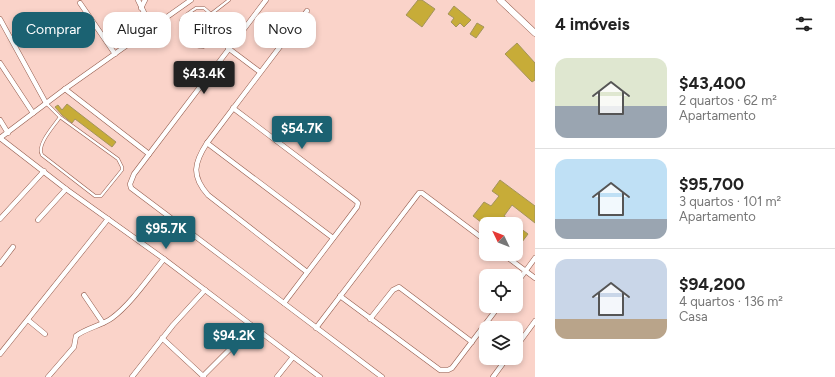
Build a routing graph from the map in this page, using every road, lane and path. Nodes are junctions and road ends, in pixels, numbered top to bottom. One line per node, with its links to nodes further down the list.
1 (138, 0): 8 (street)
2 (145, 0): 8 (street)
3 (191, 0): 13 (street)
4 (229, 0): 11 (lane)
5 (266, 0): 15 (street)
6 (500, 0): 16 (street)
7 (80, 3): 19 (street)
8 (142, 8): 10 (street)
9 (306, 11): 21 (street)
10 (144, 12)
11 (214, 12)
12 (211, 14): 12 (lane)
13 (171, 15)
14 (0, 19): 23 (street)
15 (246, 25)
16 (535, 33)
17 (124, 48): 19 (street)
18 (228, 48): 21 (street); 31 (street)
19 (115, 54): 22 (street)
20 (0, 63): 25 (street)
21 (260, 72): 24 (street)
22 (65, 89): 23 (street); 31 (street)
23 (46, 103): 25 (street); 26 (lane)
24 (233, 108): 30 (street); 38 (street)
25 (33, 113): 28 (street)
26 (60, 117): 26 (lane)
27 (0, 120): 28 (street)
28 (8, 133): 29 (street)
29 (0, 138): 32 (street)
30 (207, 143): 38 (street); 45 (street)
31 (149, 154): 51 (street)
32 (44, 171): 33 (street); 34 (street)
33 (66, 189): 35 (street); 36 (street)
34 (0, 219)
35 (108, 219): 41 (street); 54 (street)
36 (38, 220)
37 (479, 236): 50 (street)
38 (334, 238): 45 (street)
39 (13, 247): 43 (street)
40 (535, 258): 44 (street)
41 (164, 259): 48 (street); 56 (street)
42 (512, 261): 44 (street)
43 (0, 264)
44 (525, 271): 46 (street); 47 (street)
45 (307, 272): 51 (street)
46 (523, 274)
47 (535, 278)
48 (205, 290): 57 (street); 61 (street)
49 (84, 295): 56 (street)
50 (340, 296): 53 (street); 58 (street)
51 (284, 303): 58 (street)
52 (494, 313): 62 (street)
53 (370, 319): 62 (street); 62 (street)
54 (28, 320): 59 (street); 63 (street)
55 (535, 321): 60 (street)
56 (103, 323): 67 (street)
57 (253, 326): 64 (street); 66 (street)
58 (316, 328): 71 (street)
59 (45, 334)
60 (523, 337)
61 (162, 338): 66 (street); 68 (street)
62 (472, 342)
63 (0, 354)
64 (293, 357): 69 (street); 70 (street)
65 (502, 365): 72 (street)
66 (204, 376)
67 (48, 377)
68 (132, 377)
69 (278, 377)
70 (320, 377)
71 (382, 377)
72 (493, 377)

